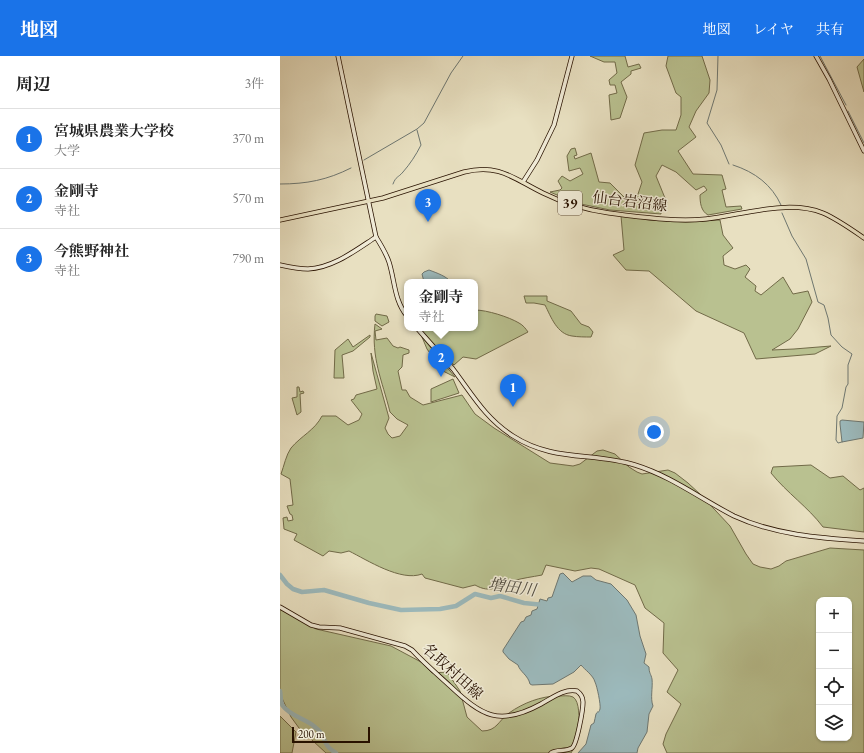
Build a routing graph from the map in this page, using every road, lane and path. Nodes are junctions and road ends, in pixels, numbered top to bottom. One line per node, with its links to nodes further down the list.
1 (338, 56): 6 (street)
2 (572, 56): 5 (street)
3 (816, 56): 4 (street)
4 (864, 151)
5 (523, 182): 6 (main road, 仙台岩沼線 / 39); 9 (main road, 仙台岩沼線 / 39)
6 (368, 202): 7 (main road, 仙台岩沼線 / 39); 8 (street)
7 (280, 220)
8 (376, 236): 10 (street); 11 (street)
9 (864, 238)
10 (280, 265)
11 (404, 312)
12 (420, 331): 13 (street)
13 (863, 541)
14 (280, 607): 15 (street, 名取村田線)
15 (551, 753)

